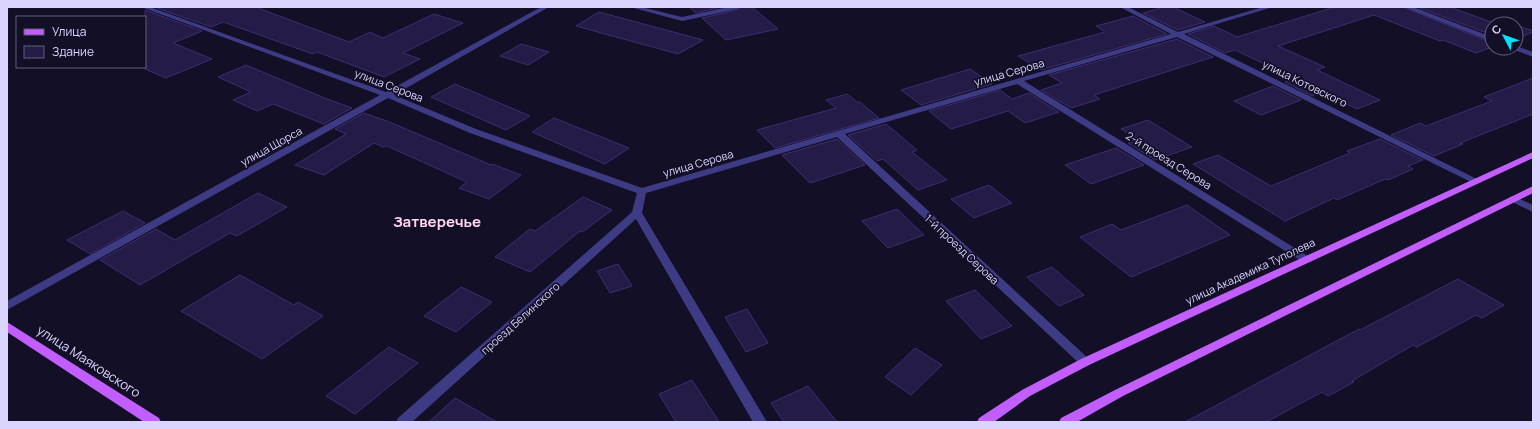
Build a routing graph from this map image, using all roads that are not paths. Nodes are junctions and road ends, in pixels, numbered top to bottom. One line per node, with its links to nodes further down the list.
1 (144, 7): 11 (street, улица Серова)
2 (546, 7): 11 (street, улица Щорса)
3 (632, 7): 4 (street)
4 (738, 7)
5 (1123, 7): 8 (street, улица Котовского)
6 (1270, 7): 8 (street, улица Серова)
7 (1407, 7): 9 (street)
8 (1179, 35): 10 (street, улица Серова); 14 (street, улица Котовского)
9 (1484, 37)
10 (1018, 81): 12 (street, улица Серова); 20 (street, 2-й проезд Серова)
11 (387, 95): 16 (street, улица Серова); 21 (street, улица Щорса)
12 (839, 134): 16 (street, улица Серова); 23 (street, 1-й проезд Серова)
13 (1533, 155): 14 (main road, улица Академика Туполева)
14 (1476, 181): 20 (main road, улица Академика Туполева)
15 (1533, 189): 17 (main road)
16 (642, 191): 19 (street)
17 (1513, 199): 18 (street); 28 (main road)
18 (1533, 208)
19 (637, 213): 25 (street, проезд Белинского); 26 (street)
20 (1307, 260): 23 (main road, улица Академика Туполева)
21 (7, 306)
22 (7, 326): 24 (main road, улица Маяковского)
23 (1085, 362): 27 (main road, улица Академика Туполева)
24 (154, 422)
25 (403, 422)
26 (760, 422)
27 (984, 422)
28 (1066, 422)

